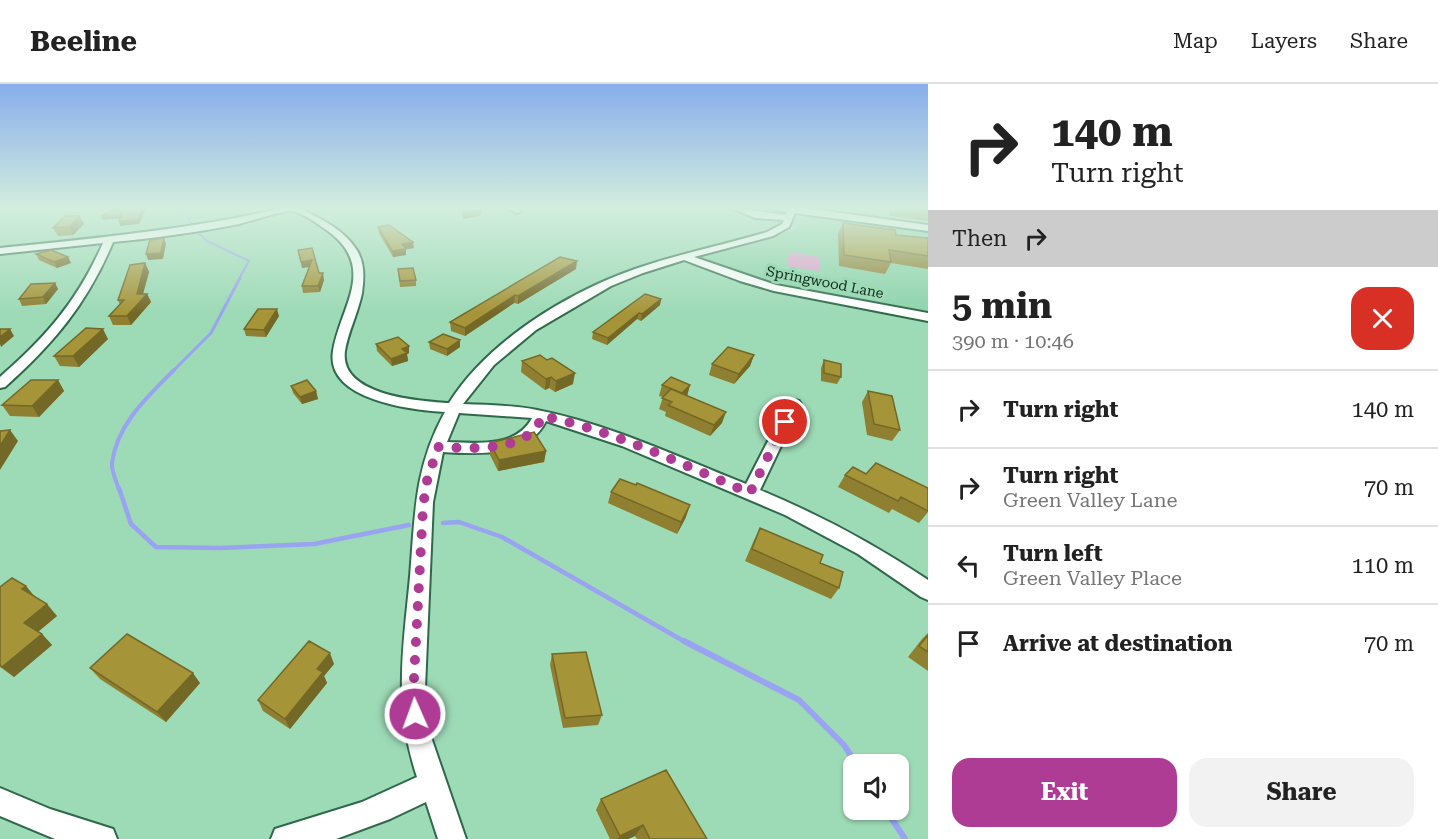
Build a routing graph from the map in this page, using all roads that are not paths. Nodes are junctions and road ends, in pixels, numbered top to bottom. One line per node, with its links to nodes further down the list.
1 (96, 242): 5 (street)
2 (108, 242): 8 (street)
3 (348, 242): 10 (street)
4 (738, 242): 6 (street)
5 (0, 251)
6 (685, 257): 7 (street, Springwood Lane); 10 (street)
7 (928, 317)
8 (0, 384)
9 (794, 404): 13 (street)
10 (455, 408): 11 (street); 12 (street)
11 (542, 416): 12 (street); 13 (street)
12 (438, 447): 15 (street)
13 (750, 493): 14 (street)
14 (928, 591)
15 (434, 782): 18 (street); 19 (street)
16 (0, 802): 17 (street)
17 (103, 839)
18 (285, 839)
19 (452, 839)

